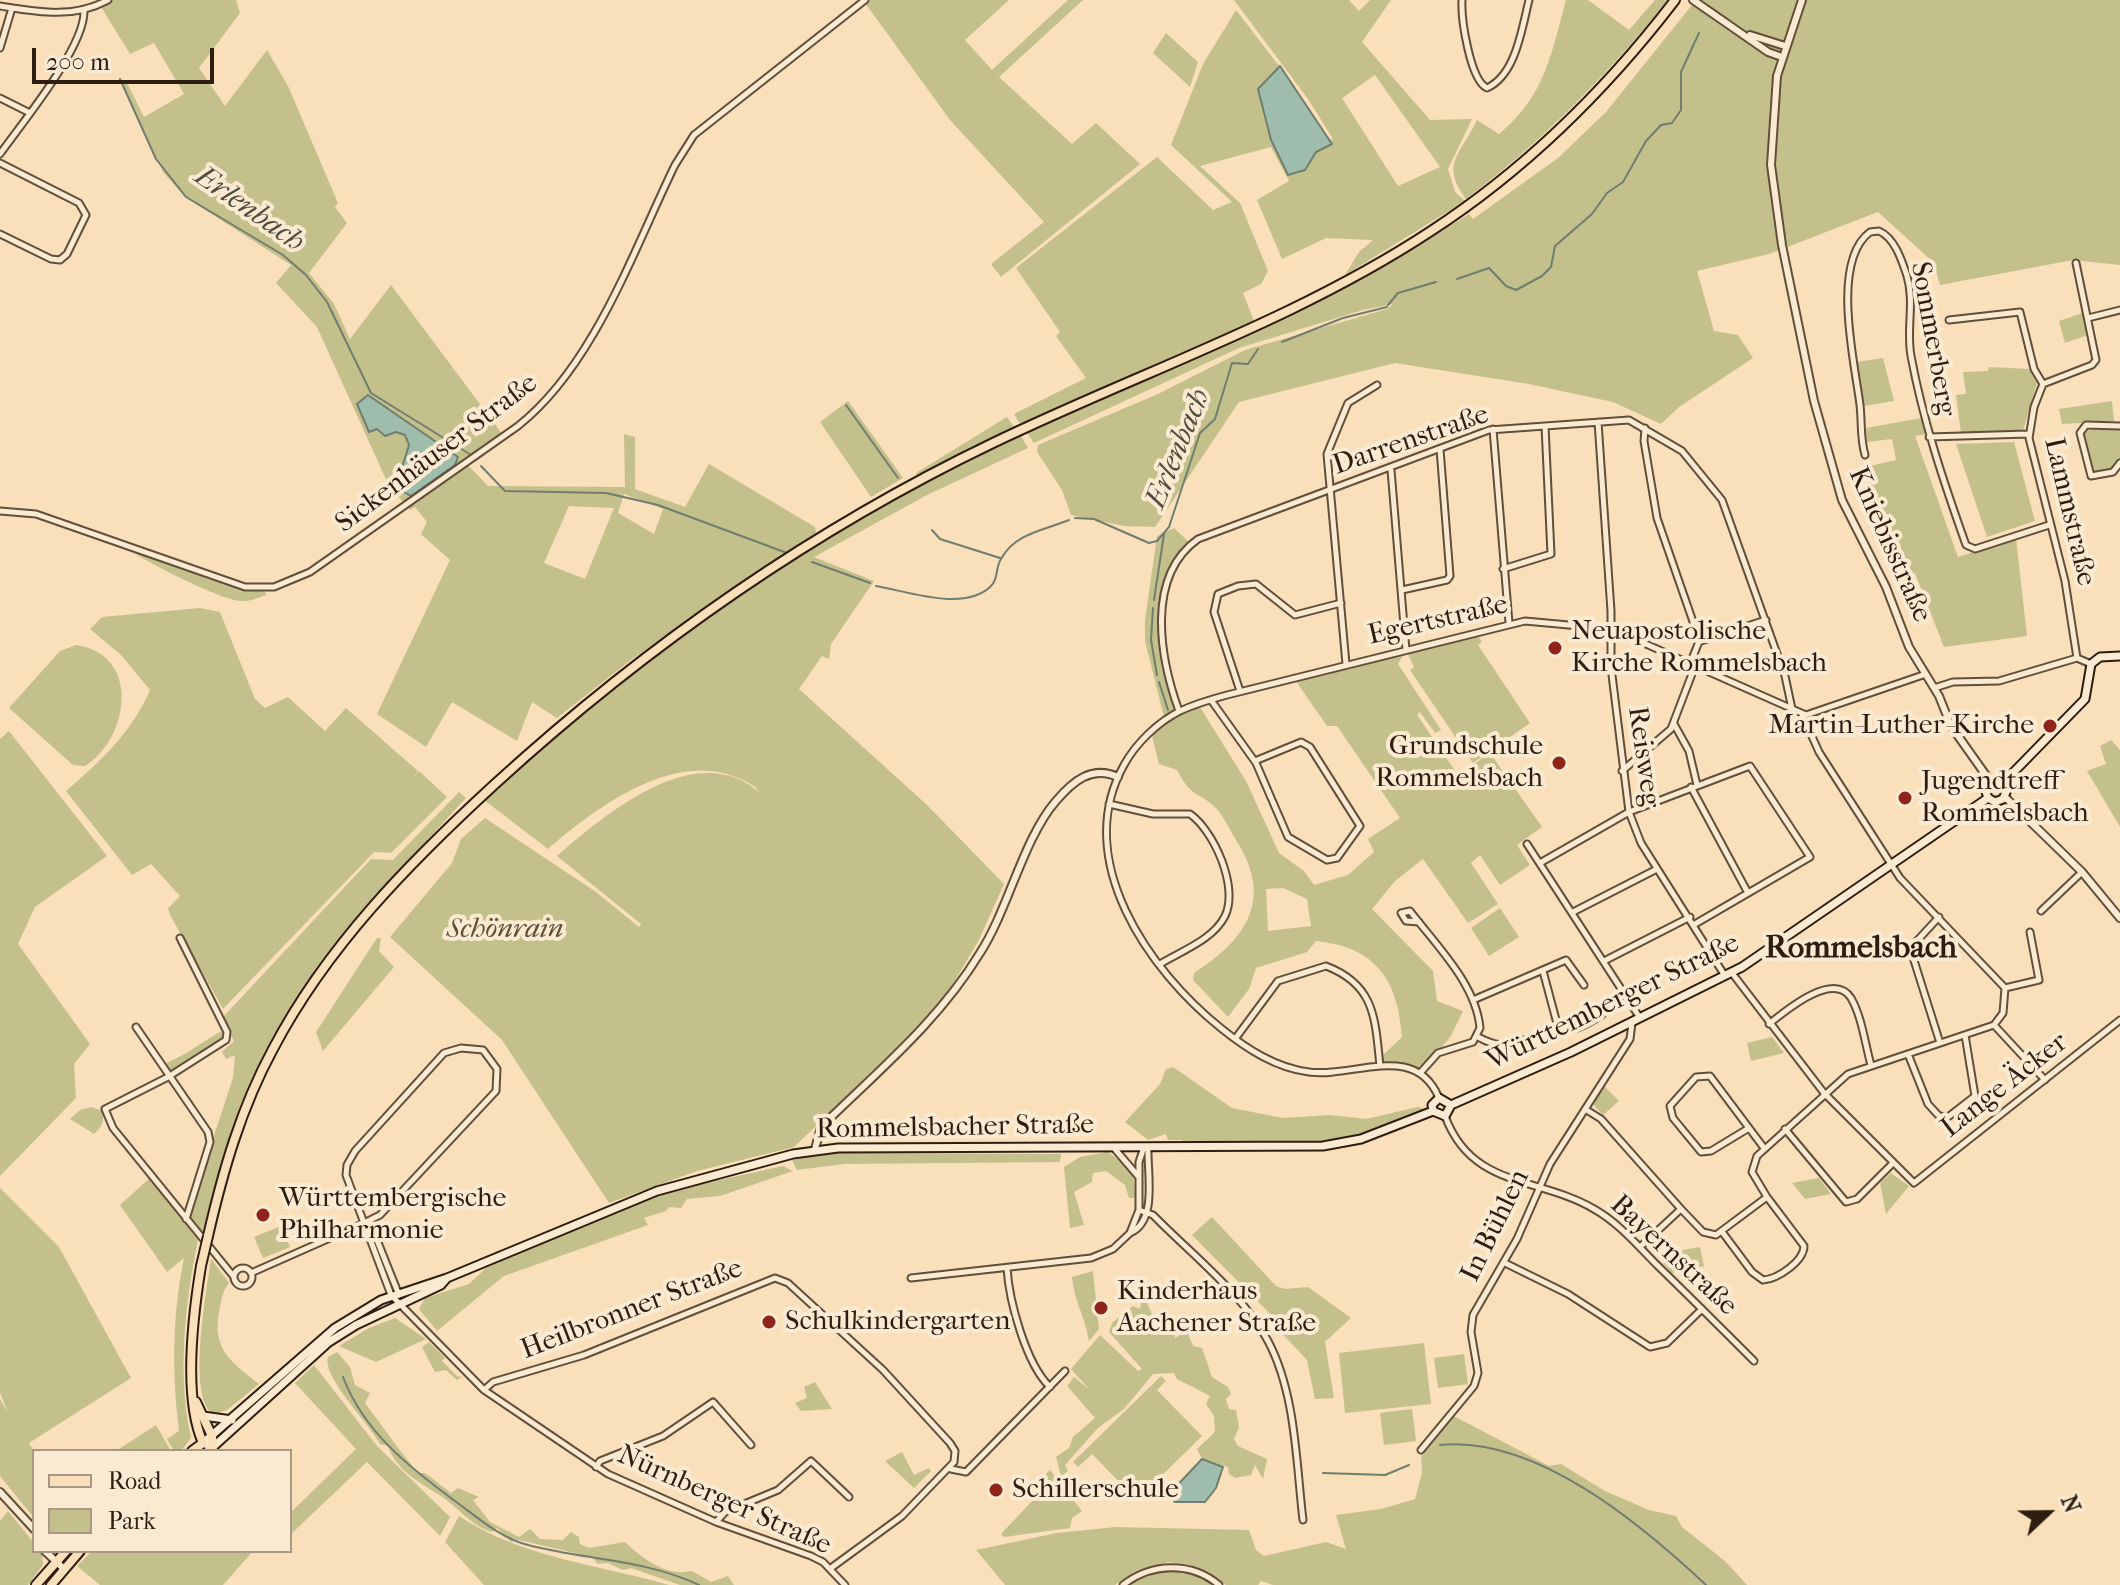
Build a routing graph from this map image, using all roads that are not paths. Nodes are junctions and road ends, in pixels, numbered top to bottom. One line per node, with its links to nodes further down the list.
1 (108, 0): 10 (street)
2 (865, 0): 38 (street, Sickenhäuser Straße)
3 (1462, 0): 4 (street)
4 (1529, 0)
5 (1675, 0): 152 (main road, bridge)
6 (1693, 0): 11 (street)
7 (1802, 0): 12 (street, Kniebisstraße)
8 (0, 6): 9 (street)
9 (12, 8): 10 (street); 13 (street)
10 (84, 11): 16 (street)
11 (1746, 34): 12 (street); 14 (street)
12 (1785, 46): 14 (street, Kniebisstraße)
13 (0, 48)
14 (1782, 57): 53 (street, Kniebisstraße)
15 (0, 98): 16 (street)
16 (30, 113): 17 (street)
17 (0, 154)
18 (0, 163): 19 (street)
19 (0, 234)
20 (2076, 263): 22 (street)
21 (2120, 310): 22 (street)
22 (2088, 318): 24 (street)
23 (1949, 320): 24 (street)
24 (2043, 384): 31 (street, Lammstraße)
25 (1377, 385): 37 (street)
26 (1598, 422): 27 (street, Darrenstraße); 29 (street, Darrenstraße); 45 (street, Reisweg)
27 (1545, 426): 30 (street, Darrenstraße); 40 (street)
28 (2120, 426): 35 (street)
29 (1645, 428): 43 (street, Darrenstraße); 46 (street)
30 (1493, 429): 33 (street, Darrenstraße); 40 (street)
31 (2028, 434): 32 (street); 39 (street, Lammstraße)
32 (1929, 437): 34 (street, Sommerberg); 39 (street, Sommerberg)
33 (1440, 449): 36 (street, Darrenstraße); 41 (street)
34 (1865, 455)
35 (2120, 463)
36 (1391, 470): 37 (street, Darrenstraße); 41 (street)
37 (1332, 490): 42 (street); 58 (street, Darrenstraße)
38 (0, 511)
39 (2049, 525): 49 (street, Lammstraße)
40 (1503, 569): 44 (street)
41 (1402, 590): 47 (street)
42 (1341, 603): 50 (street); 55 (street)
43 (1766, 620): 46 (street); 57 (street, Darrenstraße)
44 (1509, 623): 45 (street, Egertstraße); 47 (street, Egertstraße)
45 (1612, 629): 52 (street, Egertstraße); 62 (street, Reisweg)
46 (1698, 642): 52 (street)
47 (1406, 650): 50 (street, Egertstraße)
48 (2120, 656): 51 (main road)
49 (2077, 658): 51 (street); 54 (street)
50 (1346, 664): 55 (street, Egertstraße)
51 (2091, 664): 65 (main road)
52 (1692, 665): 57 (street, Egertstraße); 60 (street)
53 (1923, 675): 54 (street, Kniebisstraße); 59 (street)
54 (1934, 688): 64 (street, Kniebisstraße)
55 (1240, 691): 56 (street, Egertstraße)
56 (1211, 700): 58 (street, Egertstraße); 61 (street)
57 (1792, 709): 59 (street, Egertstraße)
58 (1179, 711): 63 (street, Egertstraße)
59 (1801, 714): 73 (street)
60 (1674, 724): 62 (street); 66 (street)
61 (1255, 761): 61 (street)
62 (1622, 771): 70 (street, Reisweg)
63 (1118, 777): 69 (street, Egertstraße); 123 (street)
64 (1990, 781): 65 (main road); 68 (main road)
65 (2003, 783): 67 (main road)
66 (1694, 786): 70 (street); 76 (street); 76 (street)
67 (2005, 797): 68 (main road); 75 (street)
68 (1988, 798): 73 (main road, Württemberger Straße)
69 (1109, 804): 89 (street, Egertstraße); 89 (street)
70 (1629, 812): 72 (street); 74 (street, Reisweg)
71 (1527, 844): 72 (street)
72 (1540, 863): 80 (street)
73 (1892, 866): 82 (street); 91 (main road, Württemberger Straße)
74 (1658, 868): 80 (street); 81 (street, Reisweg)
75 (2082, 872): 78 (street); 79 (street)
76 (1748, 893): 85 (street)
77 (2120, 901): 78 (street)
78 (2112, 907): 83 (street)
79 (2041, 911)
80 (1573, 912): 88 (street)
81 (1690, 917): 85 (street, Reisweg); 88 (street)
82 (1939, 917): 93 (street); 105 (street)
83 (2120, 918)
84 (1419, 922): 94 (street)
85 (1695, 924): 91 (street, Reisweg)
86 (2030, 932): 93 (street)
87 (180, 938): 110 (street)
88 (1604, 961): 97 (street)
89 (1160, 964): 104 (street, Egertstraße)
90 (1543, 971): 92 (street); 94 (street); 101 (street)
91 (1728, 974): 97 (main road, Württemberger Straße); 98 (street, Reisweg)
92 (1584, 985)
93 (2005, 988): 99 (street)
94 (1473, 1000): 103 (street)
95 (1602, 1015): 101 (street)
96 (2120, 1020): 111 (street, Lange Äcker)
97 (1636, 1021): 114 (main road, Württemberger Straße); 115 (street, In Bühlen)
98 (1769, 1024): 107 (street); 112 (street, Reisweg)
99 (1994, 1025): 102 (street); 111 (street)
100 (136, 1027): 110 (street)
101 (1559, 1031): 103 (street)
102 (1965, 1035): 105 (street); 106 (street)
103 (1478, 1037): 109 (street)
104 (1235, 1039): 108 (street, Egertstraße); 108 (street)
105 (1940, 1043): 106 (street)
106 (1908, 1054): 107 (street)
107 (1871, 1065): 112 (street)
108 (1380, 1066): 109 (street, Egertstraße)
109 (1421, 1072): 113 (street)
110 (168, 1077): 134 (street); 134 (street)
111 (2045, 1080): 126 (street, Lange Äcker)
112 (1824, 1093): 119 (street); 124 (street, Reisweg)
113 (1439, 1098): 114 (main road); 116 (main road)
114 (1451, 1105): 117 (main road)
115 (1585, 1109): 127 (street, In Bühlen); 131 (street)
116 (1433, 1111): 117 (main road); 121 (main road, Rommelsbacher Straße)
117 (1445, 1116): 127 (street, Bayernstraße)
118 (1749, 1128): 118 (street); 122 (street)
119 (1785, 1129): 122 (street); 124 (street)
120 (1113, 1147): 121 (main road, Rommelsbacher Straße); 123 (main road, Rommelsbacher Straße); 125 (street)
121 (1146, 1147): 125 (street); 133 (street)
122 (1764, 1148): 129 (street)
123 (819, 1149): 143 (main road, Rommelsbacher Straße)
124 (1892, 1164): 126 (street, Reisweg)
125 (1139, 1177): 132 (street)
126 (1914, 1183)
127 (1539, 1187): 138 (street, Bayernstraße); 139 (street, In Bühlen)
128 (352, 1193): 130 (street); 130 (street); 135 (street)
129 (1767, 1197): 136 (street); 136 (street)
130 (392, 1199): 135 (street)
131 (1681, 1209): 136 (street); 138 (street)
132 (1139, 1210): 133 (street); 137 (street)
133 (1147, 1212): 137 (street); 165 (street)
134 (186, 1220): 142 (street)
135 (364, 1223): 141 (street); 145 (street)
136 (1723, 1232)
137 (1130, 1233): 140 (street)
138 (1640, 1247): 147 (street, Bayernstraße)
139 (1505, 1263): 147 (street); 158 (street, In Bühlen)
140 (1007, 1268): 144 (street); 150 (street)
141 (251, 1273): 142 (street); 142 (street)
142 (234, 1277)
143 (447, 1278): 145 (main road, Rommelsbacher Straße); 146 (main road, Rommelsbacher Straße)
144 (911, 1278)
145 (395, 1294): 146 (street); 154 (main road, Rommelsbacher Straße)
146 (401, 1304): 151 (street, Nürnberger Straße); 157 (main road, Rommelsbacher Straße)
147 (1702, 1309): 148 (street, Bayernstraße)
148 (1754, 1361)
149 (1065, 1371): 150 (street)
150 (1050, 1387): 161 (street)
151 (484, 1390): 159 (street, Heilbronner Straße); 160 (street, Nürnberger Straße)
152 (195, 1400): 153 (main road); 157 (main road)
153 (203, 1416): 154 (main road); 155 (main road)
154 (232, 1420): 155 (main road, Rommelsbacher Straße)
155 (212, 1436): 157 (main road)
156 (751, 1445): 160 (street)
157 (208, 1447)
158 (1421, 1450)
159 (954, 1462): 161 (street); 162 (street)
160 (596, 1467): 166 (street, Nürnberger Straße)
161 (970, 1467): 162 (street)
162 (951, 1469): 171 (street)
163 (0, 1492): 167 (street)
164 (849, 1497): 166 (street)
165 (1303, 1520)
166 (716, 1522): 171 (street, Nürnberger Straße)
167 (31, 1527)
168 (78, 1553): 170 (main road)
169 (60, 1555): 170 (street); 172 (main road)
170 (66, 1566): 173 (main road)
171 (831, 1568): 174 (street, Nürnberger Straße)
172 (36, 1585)
173 (51, 1585)
174 (845, 1585)
175 (1123, 1585): 176 (street)
176 (1219, 1585)

